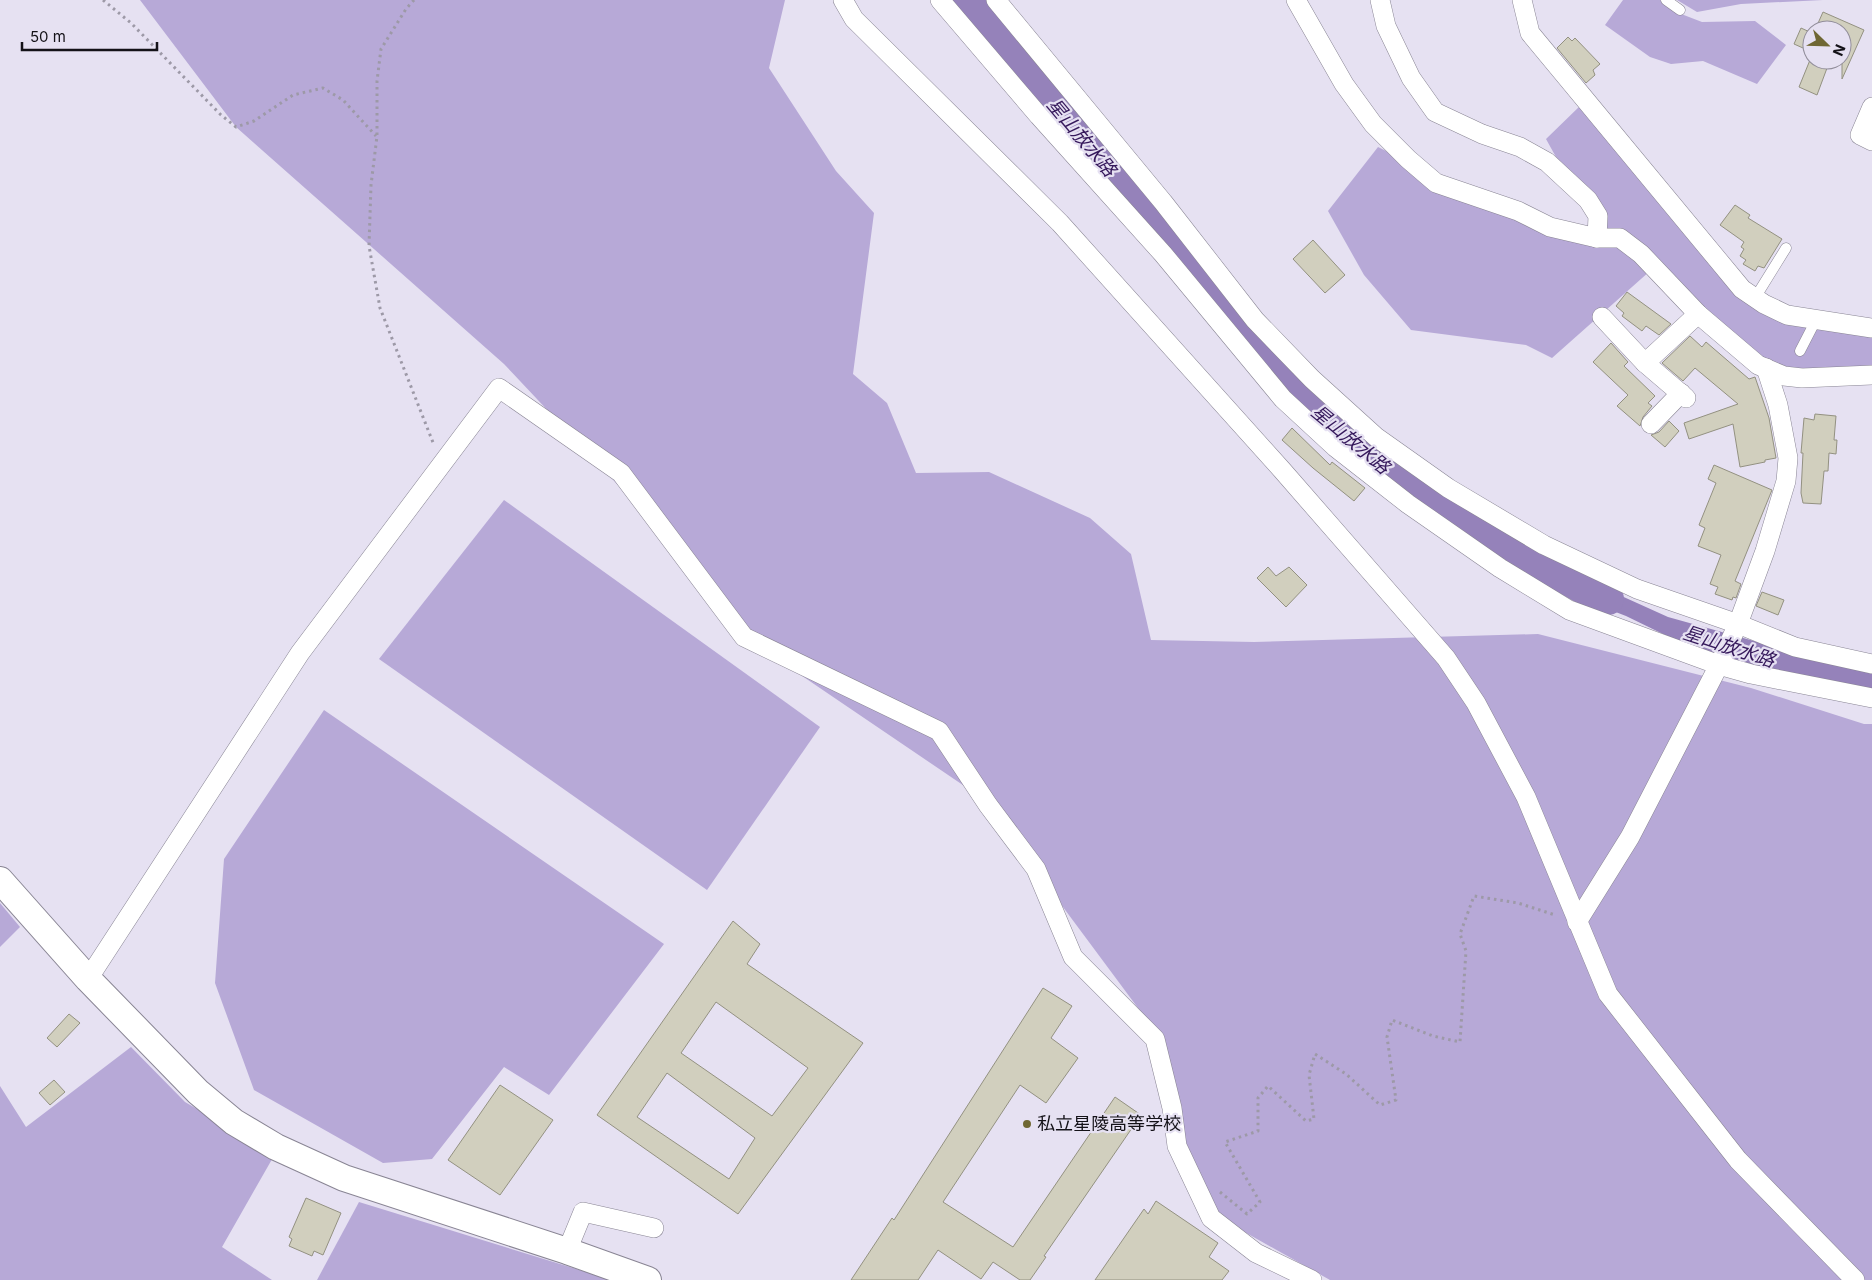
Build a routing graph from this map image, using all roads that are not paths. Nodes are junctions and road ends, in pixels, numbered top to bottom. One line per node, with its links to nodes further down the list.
1 (843, 0): 28 (street)
2 (940, 0): 25 (street)
3 (996, 0): 23 (street)
4 (1296, 0): 11 (street)
5 (1380, 0): 11 (street)
6 (1522, 0): 13 (street)
7 (1666, 0): 8 (lane)
8 (1680, 10)
9 (1872, 107): 10 (street)
10 (1872, 141)
11 (1596, 238): 14 (street)
12 (1786, 248): 13 (lane)
13 (1755, 298): 16 (street)
14 (1698, 314): 19 (street); 20 (street)
15 (1602, 316): 19 (street)
16 (1816, 320): 17 (street); 18 (lane)
17 (1872, 328)
18 (1800, 351)
19 (1646, 362): 22 (street)
20 (1766, 368): 21 (street); 23 (street)
21 (1872, 375)
22 (1650, 424)
23 (1738, 624): 24 (street); 25 (street)
24 (1872, 664)
25 (1719, 665): 26 (street); 28 (street)
26 (1872, 698)
27 (0, 880): 29 (street)
28 (1577, 922): 34 (street)
29 (88, 979): 31 (street); 33 (street)
30 (654, 1228): 31 (street)
31 (567, 1252): 32 (street)
32 (648, 1280)
33 (1312, 1280)
34 (1855, 1280)

